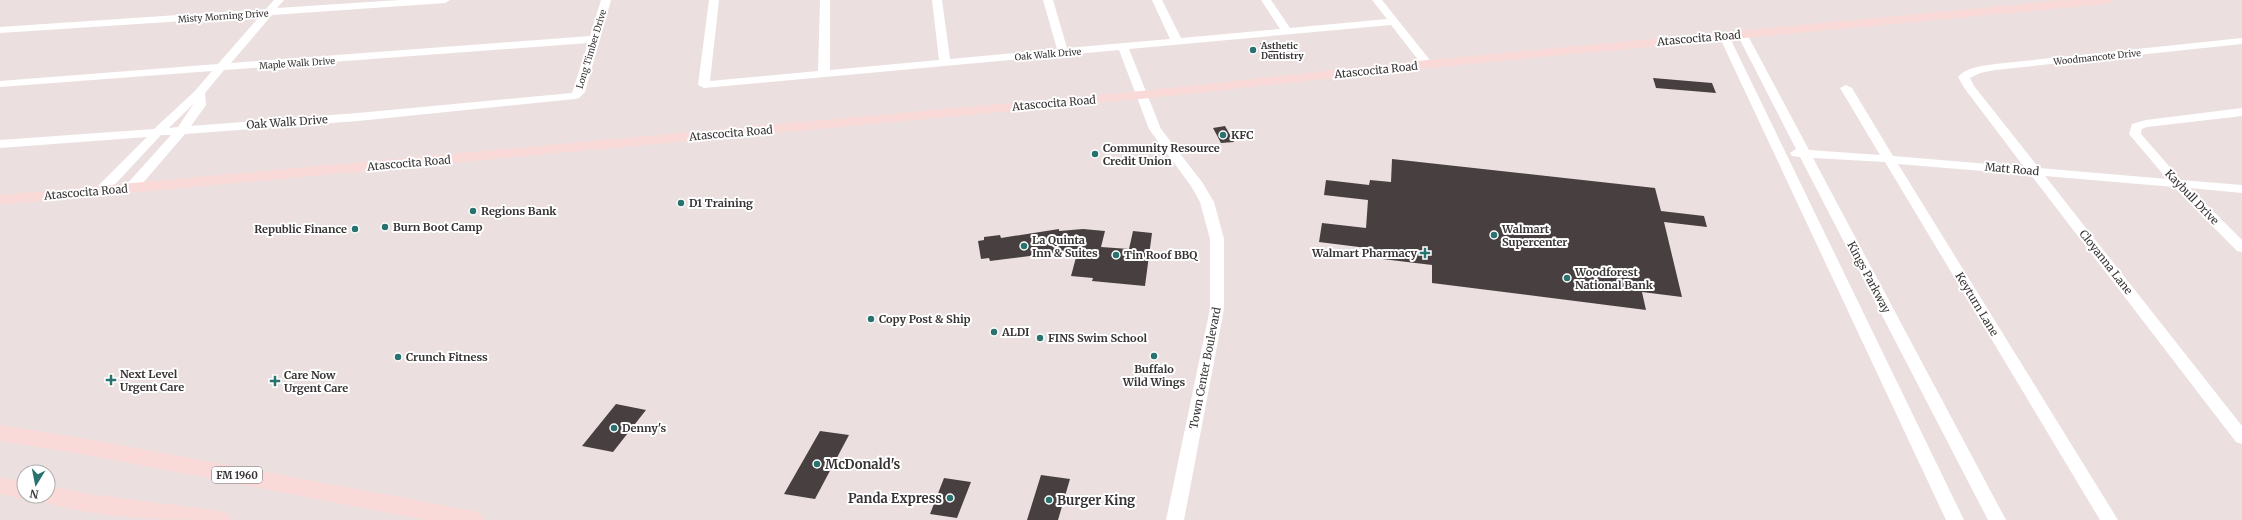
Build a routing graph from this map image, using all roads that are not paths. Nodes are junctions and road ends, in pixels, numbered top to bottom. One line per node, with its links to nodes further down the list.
1 (279, 0): 12 (street)
2 (445, 0): 12 (street, Misty Morning Drive)
3 (606, 0): 18 (street, Long Timber Drive)
4 (714, 0): 26 (street, Oak Walk Drive)
5 (825, 0): 26 (street)
6 (937, 0): 23 (street)
7 (1048, 0): 22 (street)
8 (1157, 0): 20 (street)
9 (1266, 0): 15 (street)
10 (1381, 0): 13 (street)
11 (2108, 0): 16 (main road, Atascocita Road)
12 (267, 13): 14 (street, Misty Morning Drive); 25 (street)
13 (1393, 22): 15 (street, Oak Walk Drive); 24 (street)
14 (0, 30)
15 (1287, 32): 20 (street, Oak Walk Drive)
16 (1742, 34): 17 (main road, Atascocita Road); 38 (street, Kings Parkway)
17 (1724, 36): 24 (main road, Atascocita Road); 37 (street)
18 (594, 39): 25 (street, Maple Walk Drive); 32 (street, Long Timber Drive)
19 (2242, 41): 28 (street, Woodmancote Drive)
20 (1177, 42): 21 (street, Oak Walk Drive)
21 (1123, 47): 22 (street, Oak Walk Drive); 31 (street, Town Center Boulevard)
22 (1063, 52): 23 (street, Oak Walk Drive)
23 (945, 63): 26 (street, Oak Walk Drive)
24 (1427, 64): 31 (main road, Atascocita Road)
25 (218, 69): 27 (street, Maple Walk Drive); 30 (street)
26 (824, 74)
27 (0, 84)
28 (1969, 87): 40 (street, Cloyanna Lane)
29 (1846, 88): 39 (street, Keyturn Lane)
30 (199, 93): 34 (street); 35 (street)
31 (1141, 95): 42 (main road, Atascocita Road); 54 (street, Town Center Boulevard)
32 (574, 96): 34 (street, Oak Walk Drive)
33 (2242, 112): 41 (street, Kaybull Drive)
34 (181, 131): 35 (street, Oak Walk Drive); 42 (street)
35 (158, 132): 36 (street, Oak Walk Drive); 44 (street)
36 (0, 144)
37 (1781, 152): 38 (street, Matt Road); 55 (street)
38 (1804, 153): 39 (street, Matt Road); 56 (street, Kings Parkway)
39 (1889, 159): 40 (street, Matt Road); 57 (street, Keyturn Lane)
40 (2035, 171): 41 (street, Matt Road); 48 (street, Cloyanna Lane)
41 (2177, 183): 43 (street, Matt Road); 46 (street, Kaybull Drive)
42 (130, 188): 44 (main road, Atascocita Road)
43 (2242, 189)
44 (101, 191): 45 (main road, Atascocita Road)
45 (0, 200)
46 (2242, 248)
47 (0, 433): 53 (main road, FM 1960 / FM 1960)
48 (2242, 438)
49 (0, 486): 50 (main road)
50 (16, 489)
51 (56, 496): 52 (main road)
52 (220, 520)
53 (473, 520)
54 (1175, 520)
55 (1955, 520)
56 (1997, 520)
57 (2109, 520)

